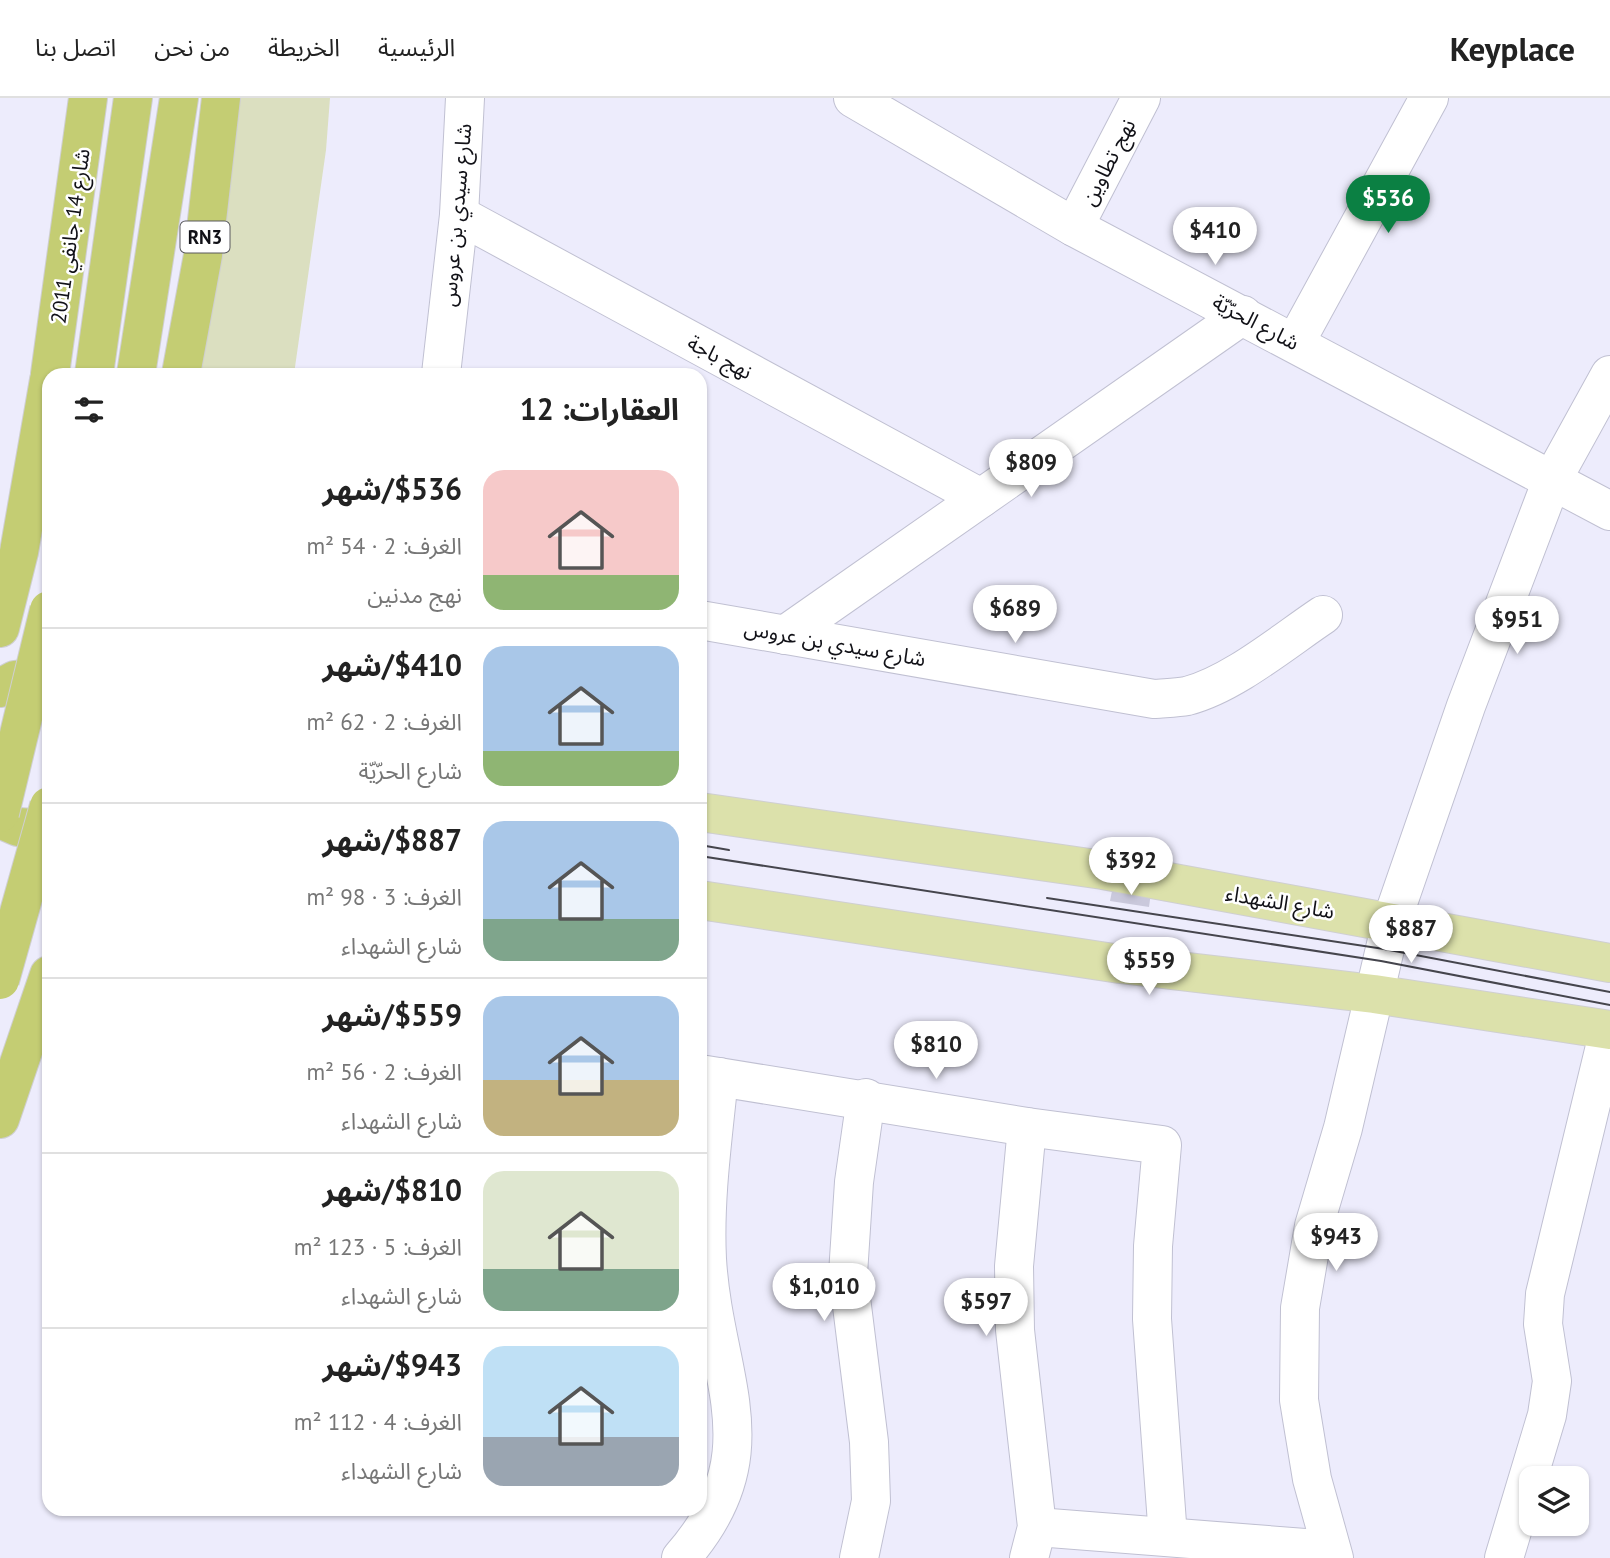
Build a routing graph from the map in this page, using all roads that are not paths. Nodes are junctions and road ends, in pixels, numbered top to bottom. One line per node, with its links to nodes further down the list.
1 (88, 98): 13 (highway, شارع 14 جانفي 2011)
2 (133, 98): 14 (highway)
3 (179, 98): 15 (highway)
4 (220, 98): 16 (highway, RN3)
5 (465, 98): 9 (street, شارع سيدي بن عروس)
6 (853, 98): 10 (street, شارع الحرّيّة)
7 (1141, 98): 10 (street, نهج تطاوين)
8 (1429, 98): 12 (street)
9 (459, 215): 17 (street, شارع سيدي بن عروس); 21 (street, نهج باجة)
10 (1074, 227): 11 (street, شارع الحرّيّة)
11 (1244, 315): 12 (street, شارع الحرّيّة); 21 (street)
12 (1295, 343): 20 (street, شارع الحرّيّة)
13 (51, 368)
14 (95, 368)
15 (137, 368)
16 (182, 368)
17 (442, 368)
18 (1610, 375): 20 (street)
19 (42, 412): 23 (highway)
20 (1552, 480): 22 (street, شارع الحرّيّة); 37 (street)
21 (981, 498): 27 (street)
22 (1610, 511)
23 (9, 564): 26 (highway)
24 (1323, 615): 27 (street, شارع سيدي بن عروس)
25 (707, 621): 27 (street, شارع سيدي بن عروس)
26 (0, 628)
27 (785, 635)
28 (42, 639): 31 (highway, bridge)
29 (42, 678): 30 (highway)
30 (0, 688)
31 (0, 813)
32 (707, 813): 37 (main road, شارع الشهداء)
33 (0, 819): 34 (highway)
34 (42, 829)
35 (42, 831): 39 (highway, bridge)
36 (707, 901): 40 (main road)
37 (1391, 923): 38 (main road, شارع الشهداء); 40 (street)
38 (1610, 963)
39 (0, 980)
40 (1374, 994): 42 (main road); 49 (street)
41 (42, 997): 45 (highway)
42 (1609, 1030): 52 (street)
43 (710, 1076): 44 (street); 50 (street)
44 (866, 1098): 46 (street); 51 (street)
45 (0, 1119)
46 (1027, 1127): 47 (street); 48 (street)
47 (1168, 1537): 48 (street); 49 (street)
48 (1033, 1542)
49 (1333, 1554)
50 (681, 1558)
51 (859, 1558)
52 (1504, 1558)

